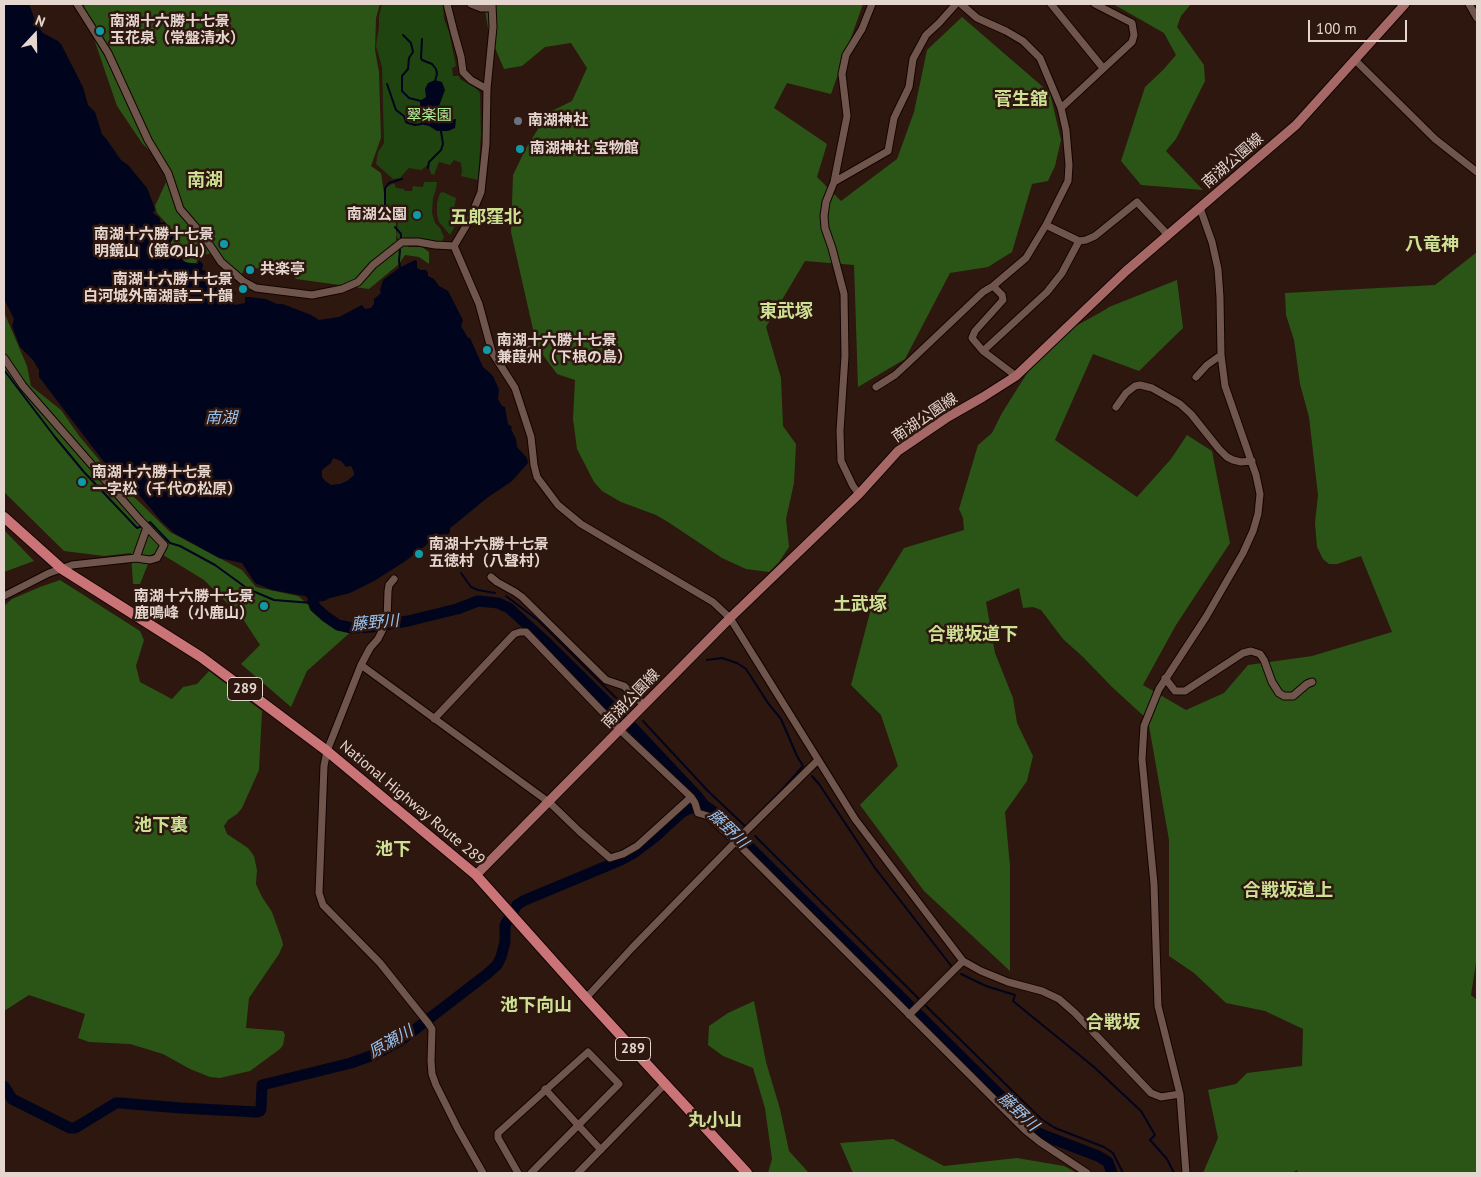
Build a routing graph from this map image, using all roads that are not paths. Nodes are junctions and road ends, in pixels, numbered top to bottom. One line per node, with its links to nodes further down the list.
1 (76, 4): 23 (street)
2 (447, 4): 15 (street)
3 (471, 4): 11 (street)
4 (872, 4): 18 (street)
5 (956, 4): 18 (street)
6 (962, 4): 16 (street)
7 (1050, 4): 14 (street)
8 (1095, 4): 14 (street)
9 (1405, 4): 13 (main road, 南湖公園線)
10 (1469, 4): 12 (street)
11 (492, 6): 15 (street)
12 (1477, 18)
13 (1354, 60): 17 (street); 19 (main road, 南湖公園線)
14 (1103, 68): 16 (street)
15 (487, 89): 23 (street)
16 (1061, 108): 20 (street)
17 (1477, 172)
18 (834, 182): 35 (street)
19 (1200, 208): 21 (main road, 南湖公園線); 28 (street)
20 (1046, 225): 22 (street); 24 (street)
21 (1168, 236): 22 (street); 30 (main road, 南湖公園線)
22 (1079, 241): 26 (street)
23 (454, 246): 43 (street)
24 (993, 286): 26 (street); 32 (street)
25 (529, 349): 27 (street)
26 (983, 350): 30 (street)
27 (504, 355)
28 (1221, 355): 31 (street); 34 (street)
29 (4, 358): 37 (street)
30 (1016, 376): 35 (main road, 南湖公園線)
31 (1196, 377)
32 (876, 387)
33 (1116, 408): 34 (street)
34 (1252, 461): 45 (street)
35 (859, 494): 43 (main road, 南湖公園線)
36 (4, 517): 39 (highway, National Highway Route 289 / 289)
37 (147, 527): 38 (street); 38 (street)
38 (136, 558): 39 (street)
39 (62, 568): 42 (street); 50 (highway, National Highway Route 289 / 289)
40 (491, 577): 47 (street)
41 (394, 579): 44 (street)
42 (4, 596)
43 (730, 618): 47 (main road, 南湖公園線); 51 (street)
44 (361, 665): 48 (street); 50 (street)
45 (1165, 678): 46 (street); 61 (street)
46 (1312, 682)
47 (644, 705): 49 (main road, 南湖公園線)
48 (434, 719): 49 (street); 52 (street)
49 (620, 730): 52 (main road, 南湖公園線); 53 (street)
50 (327, 751): 55 (highway, National Highway Route 289 / 289); 64 (street)
51 (818, 760): 54 (street); 56 (street)
52 (550, 803): 53 (street); 55 (main road, 南湖公園線)
53 (694, 804): 54 (street)
54 (736, 842): 57 (street); 58 (street)
55 (476, 875): 57 (highway, National Highway Route 289 / 289)
56 (963, 960): 58 (street); 61 (street)
57 (586, 998): 59 (highway, National Highway Route 289 / 289)
58 (908, 1014): 69 (street)
59 (665, 1084): 63 (street); 68 (highway, National Highway Route 289 / 289)
60 (545, 1089): 62 (street); 62 (street); 65 (street)
61 (1180, 1094): 70 (street)
62 (579, 1124): 63 (street); 66 (street)
63 (601, 1150): 67 (street)
64 (483, 1173)
65 (518, 1173)
66 (531, 1173)
67 (578, 1173)
68 (747, 1173)
69 (1087, 1173)
70 (1186, 1173)

